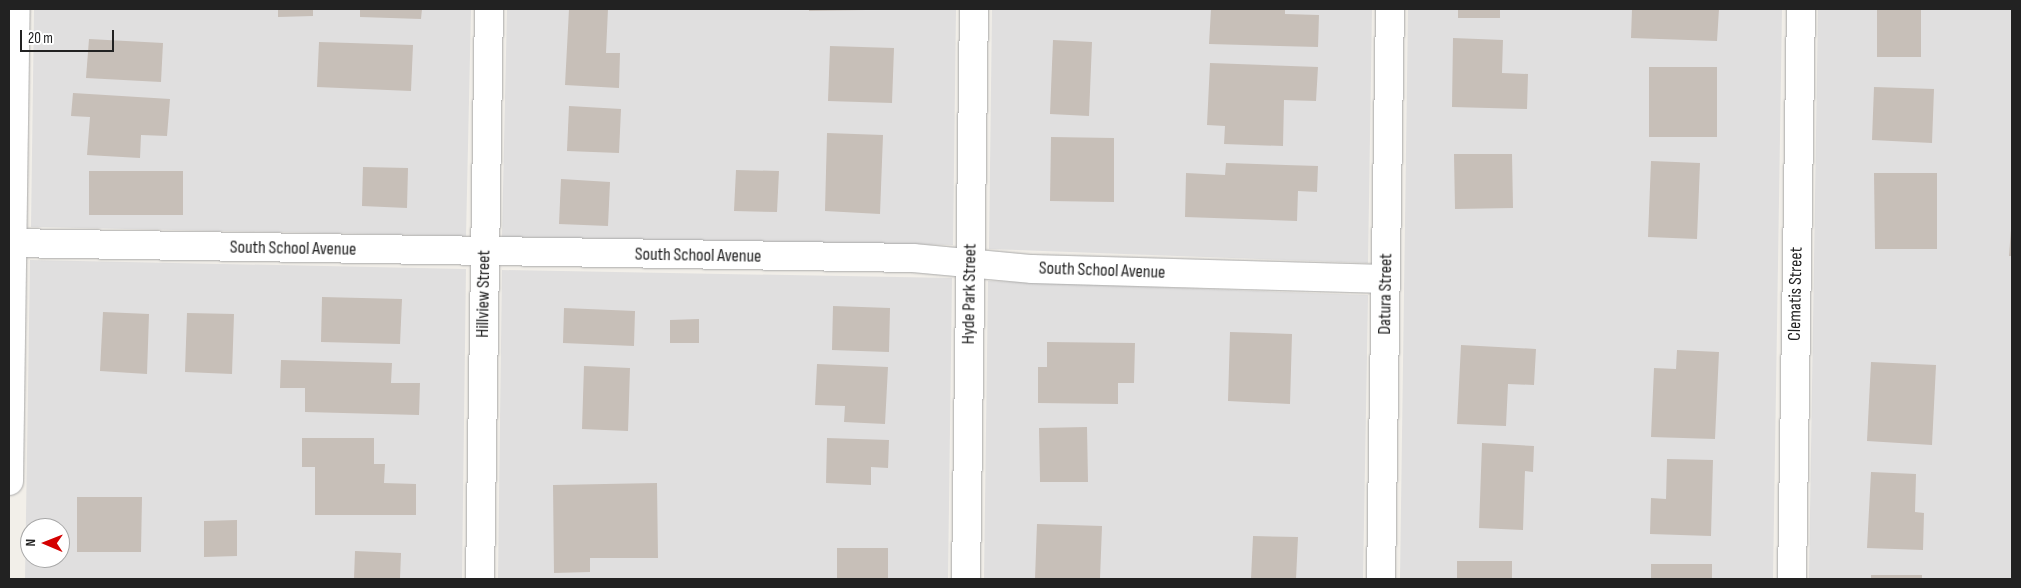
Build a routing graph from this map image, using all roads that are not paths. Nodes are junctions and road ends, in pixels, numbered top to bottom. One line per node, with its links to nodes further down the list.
1 (16, 9): 6 (street)
2 (489, 9): 7 (street, Hillview Street)
3 (974, 9): 8 (street, Hyde Park Street)
4 (1390, 9): 9 (street, Datura Street)
5 (1801, 9): 14 (street, Clematis Street)
6 (11, 243): 7 (street, South School Avenue); 10 (street)
7 (484, 253): 8 (street, South School Avenue); 11 (street, Hillview Street)
8 (970, 263): 9 (street, South School Avenue); 12 (street, Hyde Park Street)
9 (1386, 279): 13 (street, Datura Street)
10 (9, 481)
11 (480, 579)
12 (966, 579)
13 (1382, 579)
14 (1792, 579)

